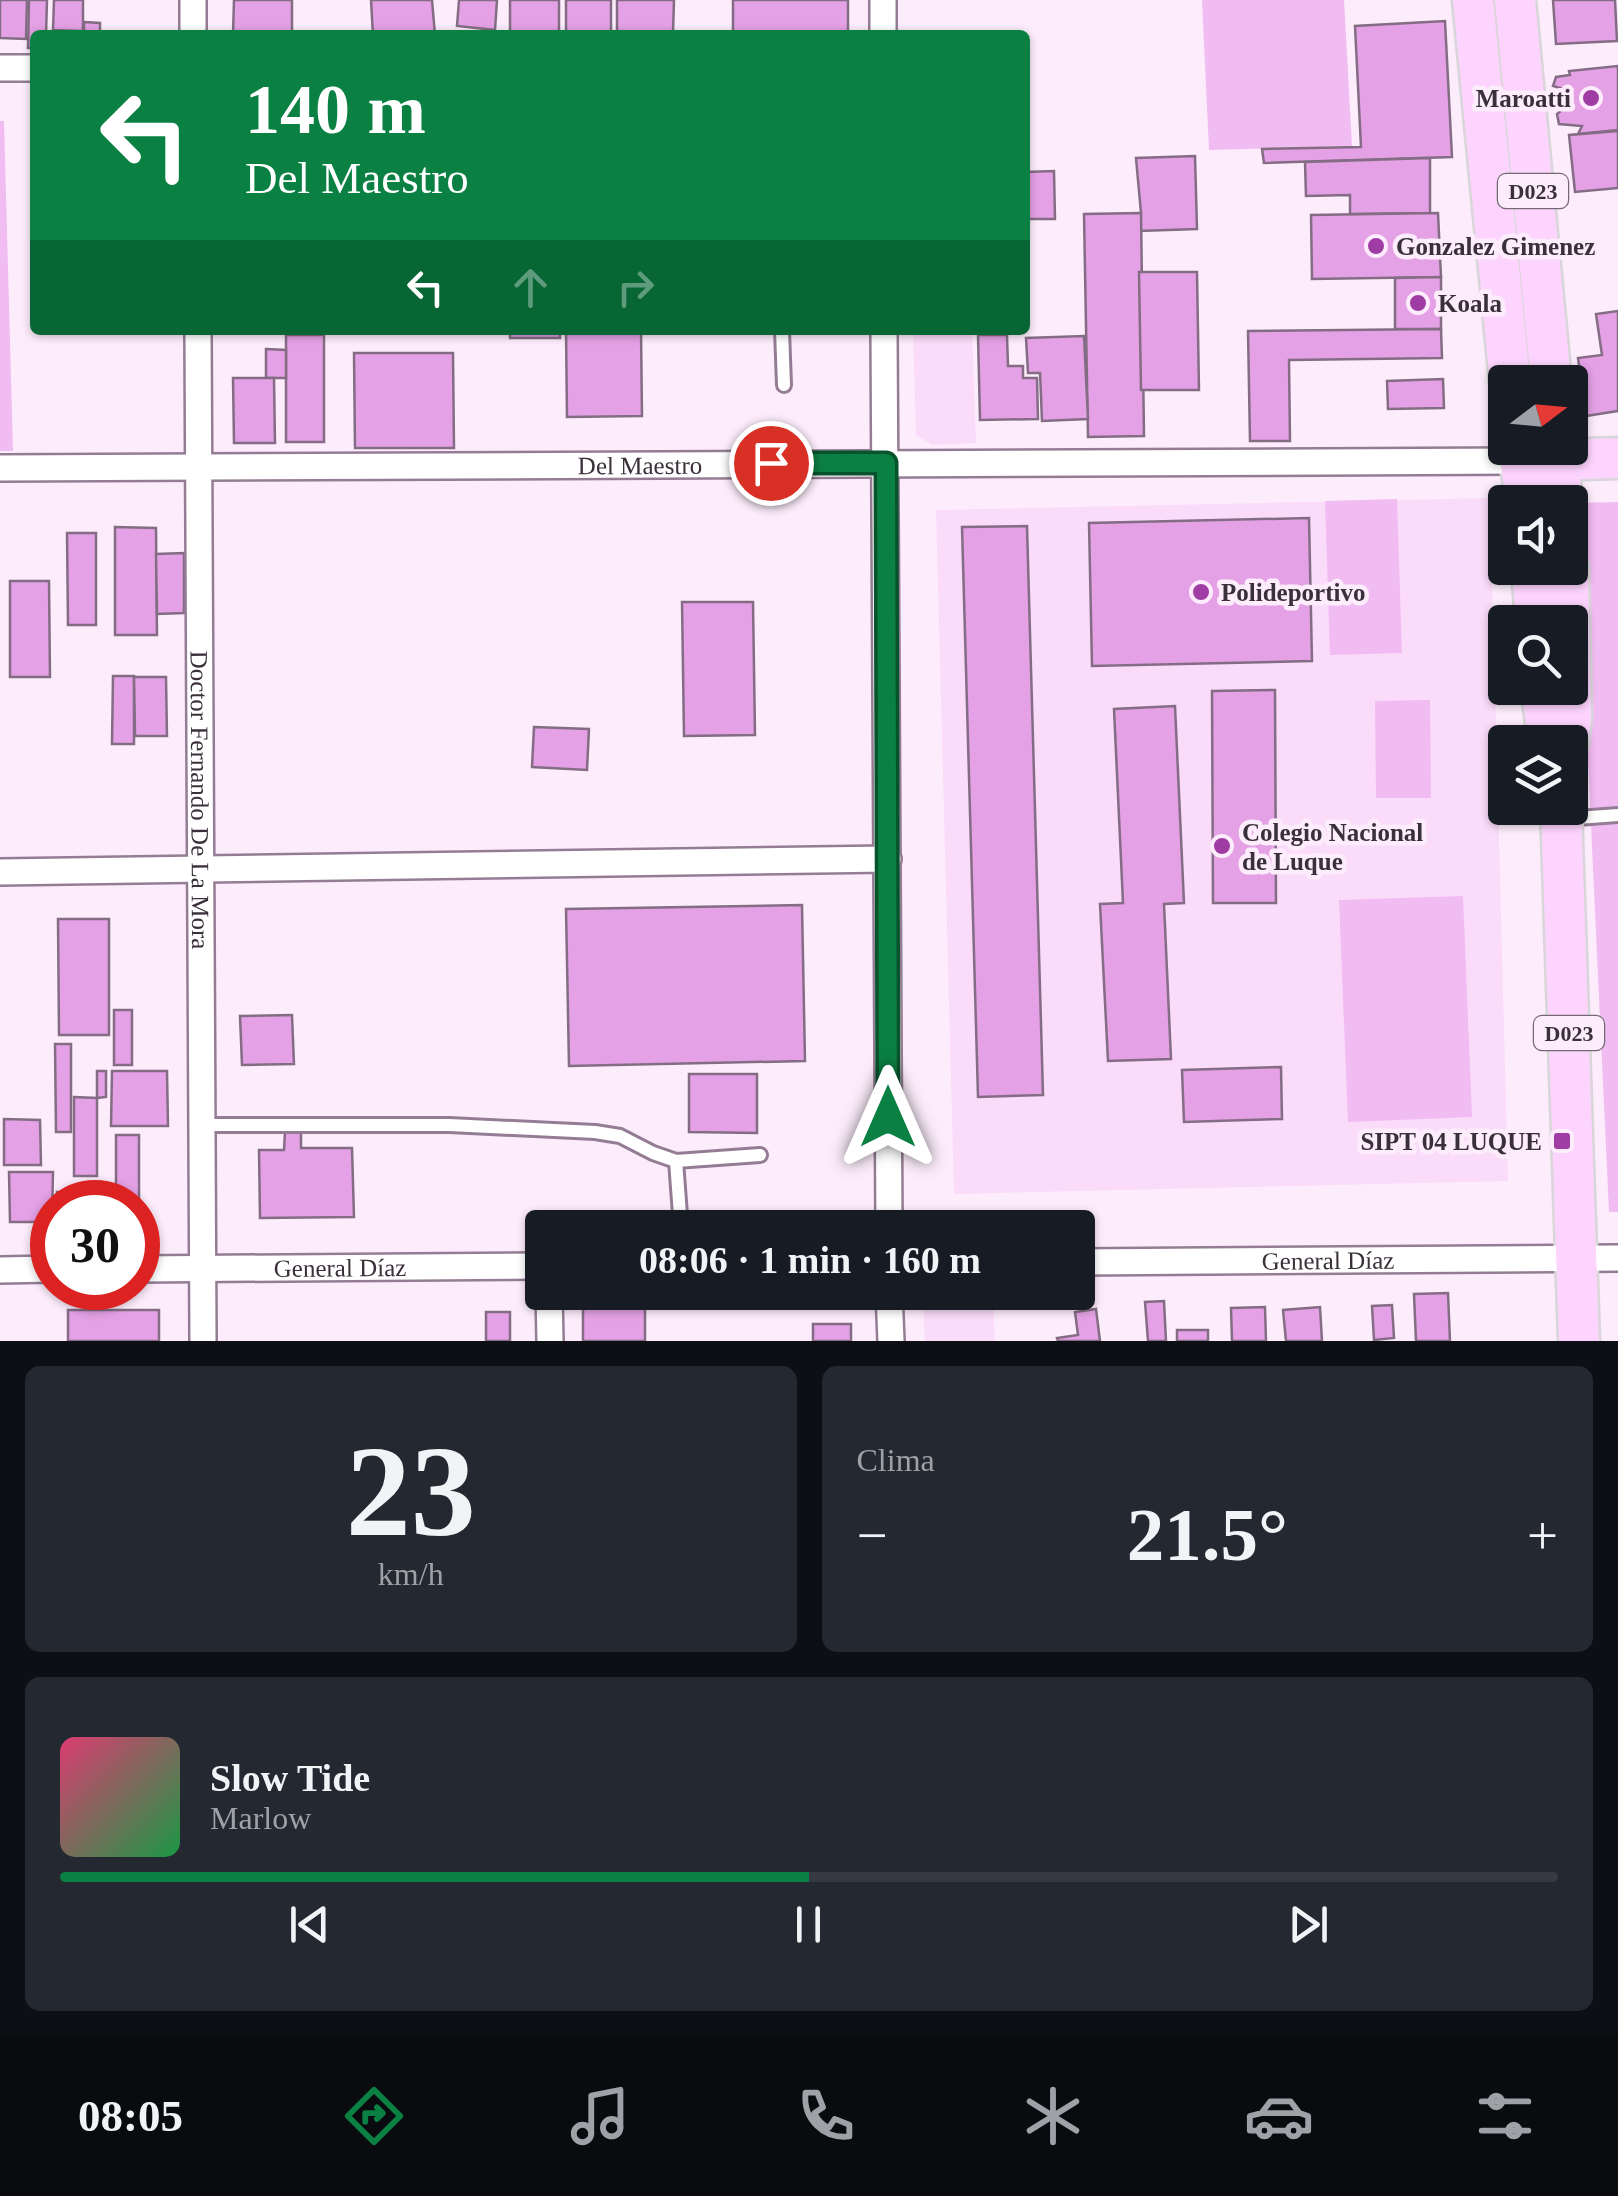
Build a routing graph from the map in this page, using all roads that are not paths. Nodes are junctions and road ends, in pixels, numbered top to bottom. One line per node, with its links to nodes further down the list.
1 (193, 0): 5 (street)
2 (883, 0): 6 (street)
3 (1473, 0): 12 (main road, D023)
4 (1515, 0): 13 (main road, D023)
5 (193, 30)
6 (883, 30)
7 (0, 68): 8 (street)
8 (30, 68)
9 (198, 335): 19 (street, Doctor Fernando De La Mora)
10 (782, 335): 14 (lane)
11 (884, 335): 18 (street)
12 (1508, 365)
13 (1549, 365)
14 (784, 385)
15 (1488, 455): 18 (street, Del Maestro)
16 (1588, 456): 17 (main road)
17 (1618, 458)
18 (886, 463): 19 (street, Del Maestro); 26 (street)
19 (200, 466): 20 (street, Del Maestro); 27 (street, Doctor Fernando De La Mora)
20 (0, 468)
21 (1568, 585): 22 (main road)
22 (1570, 725)
23 (1588, 813): 24 (lane)
24 (1618, 814)
25 (1561, 825): 35 (main road, D023)
26 (888, 859): 27 (street); 33 (street)
27 (203, 870): 28 (street); 29 (street, Doctor Fernando De La Mora)
28 (0, 872)
29 (202, 1124): 31 (lane); 38 (street, Doctor Fernando De La Mora)
30 (760, 1155): 31 (lane)
31 (676, 1161): 32 (lane)
32 (680, 1210)
33 (889, 1210)
34 (1618, 1258): 35 (street, General Díaz)
35 (1578, 1259): 36 (street, General Díaz); 47 (main road, D023)
36 (1095, 1262)
37 (525, 1266): 38 (street, General Díaz)
38 (201, 1268): 40 (street, General Díaz); 44 (street, Doctor Fernando De La Mora)
39 (30, 1269): 41 (street)
40 (160, 1269)
41 (0, 1270)
42 (549, 1310): 45 (street)
43 (890, 1310): 46 (street)
44 (204, 1341)
45 (550, 1341)
46 (891, 1341)
47 (1579, 1341)

